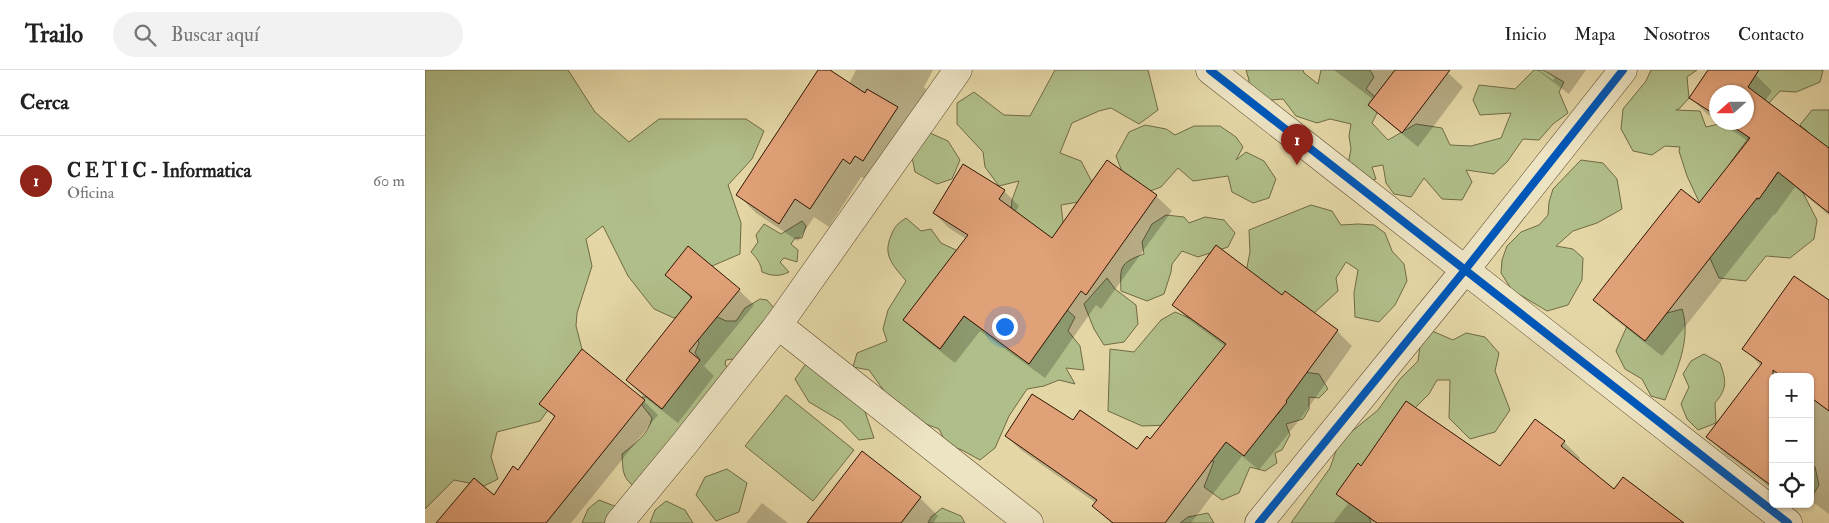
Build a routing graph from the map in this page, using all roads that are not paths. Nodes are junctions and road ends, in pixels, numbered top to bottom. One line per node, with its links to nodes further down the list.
1 (958, 70): 5 (street)
2 (1209, 70): 4 (street)
3 (1623, 70): 4 (street)
4 (1465, 270): 8 (street); 9 (street)
5 (778, 325): 6 (street); 7 (street)
6 (619, 523)
7 (1029, 523)
8 (1259, 523)
9 (1788, 523)

